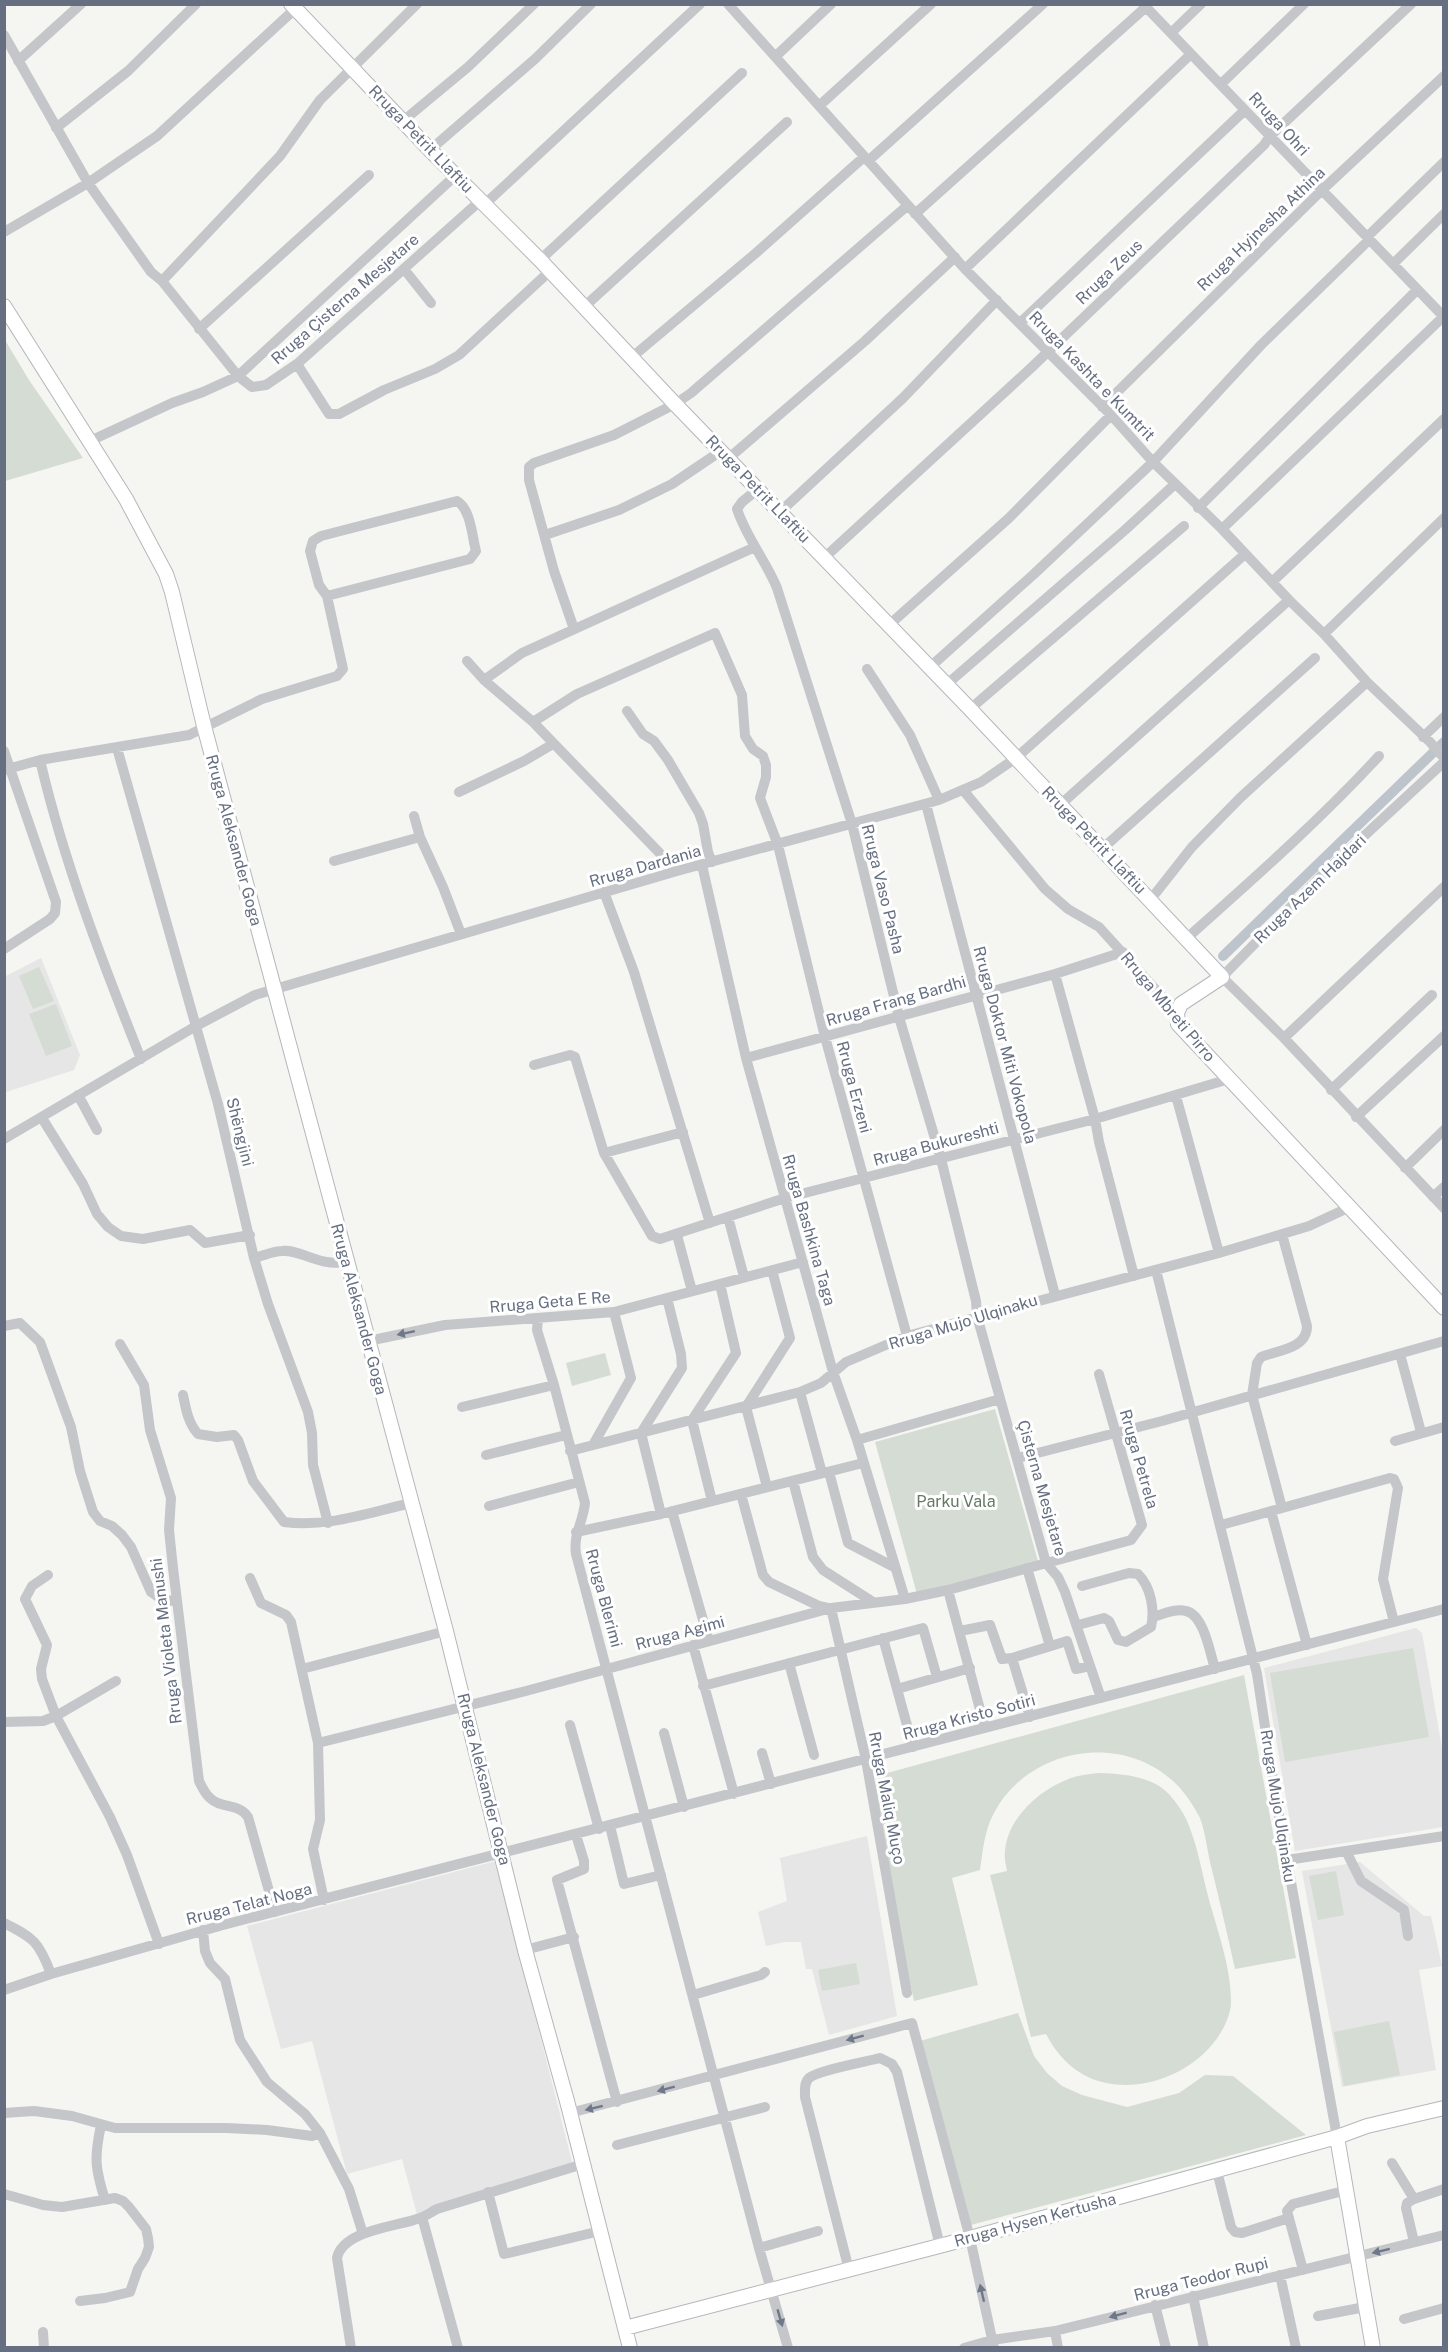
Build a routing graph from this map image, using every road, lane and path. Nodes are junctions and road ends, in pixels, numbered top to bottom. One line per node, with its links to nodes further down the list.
1 (81, 4): 20 (street)
2 (196, 4): 29 (street)
3 (417, 4): 21 (street)
4 (534, 4): 27 (street)
5 (591, 4): 31 (street)
6 (700, 4): 38 (street, Rruga Çisterna Mesjetare)
7 (831, 4): 19 (street)
8 (931, 4): 25 (street)
9 (1043, 4): 32 (street)
10 (1201, 4): 16 (street)
11 (1304, 4): 24 (street)
12 (1411, 4): 30 (street, Rruga Zeus)
13 (731, 5): 19 (street, Rruga Kashta e Kumtrit)
14 (1144, 6): 16 (street, Rruga Ohri); 39 (street)
15 (293, 7): 21 (main road, Rruga Petrit Llaftiu); 36 (street)
16 (1172, 32): 18 (street, Rruga Ohri)
17 (4, 35): 20 (street)
18 (1191, 54): 24 (street, Rruga Ohri); 46 (street)
19 (776, 56): 25 (street, Rruga Kashta e Kumtrit)
20 (18, 61): 29 (street)
21 (354, 69): 27 (main road, Rruga Petrit Llaftiu); 49 (street)
22 (742, 73): 44 (street)
23 (1443, 75): 37 (street, Rruga Hyjnesha Athina)
24 (1221, 84): 26 (street, Rruga Ohri)
25 (819, 106): 32 (street, Rruga Kashta e Kumtrit)
26 (1245, 110): 30 (street, Rruga Ohri); 56 (street)
27 (403, 121): 31 (main road, Rruga Petrit Llaftiu)
28 (787, 122): 54 (street)
29 (56, 128): 36 (street)
30 (1270, 136): 37 (street, Rruga Ohri); 58 (street, Rruga Zeus)
31 (430, 150): 35 (main road, Rruga Petrit Llaftiu)
32 (866, 159): 39 (street, Rruga Kashta e Kumtrit); 59 (street)
33 (1443, 162): 42 (street)
34 (369, 175): 57 (street)
35 (456, 175): 38 (main road, Rruga Petrit Llaftiu); 61 (street)
36 (88, 183): 41 (street); 49 (street)
37 (1321, 191): 42 (street, Rruga Ohri); 63 (street, Rruga Hyjnesha Athina)
38 (483, 202): 44 (main road, Rruga Petrit Llaftiu); 47 (street, Rruga Çisterna Mesjetare)
39 (911, 210): 43 (street, Rruga Kashta e Kumtrit); 62 (street)
40 (1443, 214): 45 (street)
41 (4, 232)
42 (1368, 239): 45 (street, Rruga Ohri); 67 (street)
43 (955, 257): 46 (street, Rruga Kashta e Kumtrit); 66 (street)
44 (540, 260): 48 (main road, Rruga Petrit Llaftiu)
45 (1393, 264): 50 (street, Rruga Ohri)
46 (965, 268): 51 (street, Rruga Kashta e Kumtrit)
47 (404, 269): 52 (street); 60 (street, Rruga Çisterna Mesjetare)
48 (550, 271): 54 (main road, Rruga Petrit Llaftiu); 60 (street)
49 (162, 281): 57 (street)
50 (1417, 290): 55 (street, Rruga Ohri); 70 (street)
51 (997, 300): 56 (street, Rruga Kashta e Kumtrit); 71 (street)
52 (430, 303)
53 (4, 306): 65 (main road, Rruga Aleksander Goga)
54 (584, 307): 59 (main road, Rruga Petrit Llaftiu)
55 (1443, 317): 74 (street)
56 (1020, 323): 58 (street, Rruga Kashta e Kumtrit)
57 (199, 329): 61 (street)
58 (1047, 352): 63 (street, Rruga Kashta e Kumtrit); 78 (street, Rruga Zeus)
59 (631, 358): 62 (main road, Rruga Petrit Llaftiu)
60 (297, 364): 61 (street, Rruga Çisterna Mesjetare)
61 (238, 376): 65 (street)
62 (675, 404): 66 (main road, Rruga Petrit Llaftiu); 75 (street)
63 (1107, 411): 67 (street, Rruga Kashta e Kumtrit); 82 (street, Rruga Hyjnesha Athina)
64 (1443, 419): 79 (street)
65 (90, 441): 96 (main road, Rruga Aleksander Goga)
66 (725, 454): 69 (main road, Rruga Petrit Llaftiu); 75 (street)
67 (1153, 462): 68 (street, Rruga Kashta e Kumtrit); 87 (street)
68 (1175, 484): 70 (street, Rruga Kashta e Kumtrit); 91 (street)
69 (758, 489): 71 (main road, Rruga Petrit Llaftiu); 76 (street, Rruga Vaso Pasha)
70 (1198, 508): 74 (street, Rruga Kashta e Kumtrit)
71 (780, 512): 78 (main road, Rruga Petrit Llaftiu)
72 (1443, 518): 84 (street)
73 (1184, 526): 92 (street)
74 (1222, 529): 77 (street, Rruga Kashta e Kumtrit)
75 (545, 535): 83 (street)
76 (755, 547): 83 (street); 112 (street, Rruga Vaso Pasha)
77 (1245, 554): 79 (street, Rruga Kashta e Kumtrit); 102 (street, Rruga Dardania)
78 (824, 558): 82 (main road, Rruga Petrit Llaftiu)
79 (1272, 582): 81 (street, Rruga Kashta e Kumtrit)
80 (327, 596): 80 (street); 96 (street)
81 (1289, 600): 84 (street, Rruga Kashta e Kumtrit); 110 (street)
82 (889, 625): 87 (main road, Rruga Petrit Llaftiu)
83 (574, 629): 89 (street)
84 (1324, 634): 90 (street, Rruga Kashta e Kumtrit)
85 (1315, 658): 115 (street)
86 (467, 661): 89 (street)
87 (929, 668): 91 (main road, Rruga Petrit Llaftiu)
88 (867, 669): 108 (street)
89 (484, 680): 95 (street)
90 (1367, 682): 97 (street, Rruga Kashta e Kumtrit); 121 (street)
91 (946, 685): 92 (main road, Rruga Petrit Llaftiu)
92 (970, 709): 102 (main road, Rruga Petrit Llaftiu)
93 (627, 711): 117 (street, Rruga Bashkina Taga)
94 (1443, 717): 97 (street)
95 (533, 722): 98 (street); 114 (street, Rruga Erzeni)
96 (204, 726): 99 (street); 128 (main road, Rruga Aleksander Goga)
97 (1426, 739): 103 (street, Rruga Kashta e Kumtrit)
98 (553, 744): 107 (street); 118 (street)
99 (117, 748): 104 (street); 133 (street, Shëngjini)
100 (4, 751): 105 (street)
101 (1379, 756): 123 (street)
102 (1016, 758): 106 (street, Rruga Dardania); 110 (main road, Rruga Petrit Llaftiu)
103 (1442, 759): 127 (street, Rruga Azem Hajdari)
104 (40, 760): 105 (street); 138 (street)
105 (8, 769): 124 (street)
106 (963, 790): 108 (street, Rruga Dardania); 125 (street, Rruga Mbreti Pirro)
107 (459, 792)
108 (939, 800): 109 (street, Rruga Dardania)
109 (926, 804): 112 (street, Rruga Dardania); 129 (street, Rruga Doktor Miti Vokopola)
110 (1060, 805): 115 (main road, Rruga Petrit Llaftiu)
111 (414, 816): 113 (street)
112 (852, 824): 114 (street, Rruga Dardania); 132 (street, Rruga Vaso Pasha)
113 (420, 837): 116 (street); 122 (street)
114 (778, 845): 117 (street, Rruga Dardania); 135 (street, Rruga Erzeni)
115 (1102, 849): 121 (main road, Rruga Petrit Llaftiu)
116 (334, 861)
117 (707, 864): 118 (street, Rruga Dardania); 137 (street, Rruga Bashkina Taga)
118 (677, 871): 120 (street, Rruga Dardania)
119 (1443, 887): 136 (street)
120 (604, 892): 122 (street, Rruga Dardania); 149 (street)
121 (1151, 899): 123 (main road, Rruga Petrit Llaftiu)
122 (461, 934): 128 (street, Rruga Dardania)
123 (1187, 938): 127 (main road, Rruga Petrit Llaftiu)
124 (4, 949)
125 (1123, 952): 126 (street, Rruga Frang Bardhi); 131 (street, Rruga Mbreti Pirro)
126 (1055, 974): 129 (street, Rruga Frang Bardhi); 146 (street)
127 (1222, 976): 131 (main road, Rruga Azem Hajdari); 136 (street)
128 (275, 989): 133 (street, Rruga Dardania); 168 (main road, Rruga Aleksander Goga)
129 (975, 995): 132 (street, Rruga Frang Bardhi); 151 (street, Rruga Doktor Miti Vokopola)
130 (1432, 995): 141 (street)
131 (1177, 1013): 140 (main road, Rruga Mbreti Pirro)
132 (899, 1017): 135 (street, Rruga Frang Bardhi); 153 (street, Rruga Vaso Pasha)
133 (196, 1026): 138 (street, Rruga Dardania); 164 (street, Shëngjini)
134 (1443, 1036): 144 (street)
135 (825, 1037): 137 (street, Rruga Frang Bardhi); 155 (street, Rruga Erzeni)
136 (1284, 1038): 141 (street)
137 (746, 1058): 158 (street, Rruga Bashkina Taga)
138 (141, 1059): 142 (street, Rruga Dardania)
139 (534, 1065): 152 (street)
140 (1228, 1078): 143 (street, Rruga Bukureshti); 159 (main road, Rruga Mbreti Pirro)
141 (1331, 1090): 144 (street)
142 (78, 1095): 145 (street, Rruga Dardania); 147 (street)
143 (1176, 1096): 146 (street, Rruga Bukureshti); 166 (street)
144 (1356, 1117): 154 (street)
145 (42, 1118): 150 (street, Rruga Dardania); 164 (street)
146 (1095, 1119): 151 (street, Rruga Bukureshti); 172 (street)
147 (97, 1130)
148 (1443, 1130): 154 (street)
149 (683, 1132): 152 (street); 162 (street)
150 (4, 1138)
151 (1014, 1138): 153 (street, Rruga Bukureshti); 176 (street, Rruga Doktor Miti Vokopola)
152 (604, 1153): 165 (street, Rruga Bukureshti)
153 (941, 1159): 155 (street, Rruga Bukureshti); 180 (street, Rruga Vaso Pasha)
154 (1405, 1168): 157 (street)
155 (864, 1178): 158 (street, Rruga Bukureshti); 183 (street, Rruga Erzeni)
156 (1443, 1187): 157 (street)
157 (1433, 1197): 160 (street)
158 (785, 1198): 161 (street, Rruga Bukureshti); 169 (street, Rruga Bashkina Taga)
159 (1350, 1207): 163 (street, Rruga Mujo Ulqinaku); 178 (main road, Rruga Mbreti Pirro)
160 (1443, 1208)
161 (728, 1217): 162 (street, Rruga Bukureshti); 173 (street)
162 (710, 1224): 165 (street, Rruga Bukureshti)
163 (1282, 1234): 166 (street, Rruga Mujo Ulqinaku); 193 (street)
164 (250, 1235): 167 (street, Shëngjini)
165 (676, 1235): 175 (street)
166 (1219, 1253): 171 (street, Rruga Mujo Ulqinaku)
167 (254, 1258): 168 (street); 221 (street, Shëngjini)
168 (346, 1262): 184 (main road, Rruga Aleksander Goga)
169 (803, 1262): 170 (street, Rruga Geta E Re); 188 (street, Rruga Bashkina Taga)
170 (772, 1270): 173 (street, Rruga Geta E Re); 196 (street)
171 (1156, 1270): 172 (street, Rruga Mujo Ulqinaku); 197 (street, Rruga Mujo Ulqinaku)
172 (1134, 1276): 176 (street, Rruga Mujo Ulqinaku)
173 (744, 1277): 174 (street, Rruga Geta E Re)
174 (720, 1284): 175 (street, Rruga Geta E Re); 198 (street)
175 (692, 1291): 177 (street, Rruga Geta E Re)
176 (1055, 1295): 180 (street, Rruga Mujo Ulqinaku)
177 (667, 1298): 179 (street, Rruga Geta E Re); 202 (street)
178 (1443, 1308)
179 (614, 1312): 181 (street, Rruga Geta E Re); 206 (street)
180 (977, 1316): 183 (street, Rruga Mujo Ulqinaku); 194 (street, Çisterna Mesjetare)
181 (538, 1319): 184 (street, Rruga Geta E Re, one-way to 184); 190 (street, Rruga Blerimi)
182 (4, 1326): 232 (street)
183 (906, 1336): 188 (street, Rruga Mujo Ulqinaku)
184 (368, 1341): 217 (main road, Rruga Aleksander Goga)
185 (1443, 1341): 187 (street)
186 (120, 1344): 232 (street, Rruga Violeta Manushi)
187 (1400, 1354): 193 (street); 201 (street)
188 (833, 1372): 191 (street, Rruga Mujo Ulqinaku); 204 (street, Rruga Bashkina Taga)
189 (1099, 1374): 200 (street, Rruga Petrela)
190 (554, 1385): 195 (street); 203 (street, Rruga Blerimi)
191 (800, 1392): 196 (street, Rruga Mujo Ulqinaku); 211 (street)
192 (183, 1395): 221 (street)
193 (1252, 1395): 197 (street); 219 (street)
194 (1000, 1400): 204 (street); 209 (street, Çisterna Mesjetare)
195 (462, 1407)
196 (746, 1407): 198 (street, Rruga Mujo Ulqinaku); 214 (street)
197 (1192, 1413): 200 (street); 222 (street, Rruga Mujo Ulqinaku)
198 (692, 1420): 202 (street, Rruga Mujo Ulqinaku); 216 (street)
199 (1443, 1427): 201 (street)
200 (1117, 1432): 209 (street); 224 (street, Rruga Petrela)
201 (1421, 1432): 205 (street)
202 (641, 1433): 206 (street, Rruga Mujo Ulqinaku); 220 (street)
203 (566, 1435): 207 (street, Rruga Blerimi); 208 (street)
204 (857, 1440): 210 (street, Rruga Bashkina Taga)
205 (1395, 1441)
206 (592, 1445): 207 (street, Rruga Mujo Ulqinaku)
207 (570, 1451): 213 (street, Rruga Blerimi)
208 (486, 1455)
209 (1018, 1458): 224 (street, Çisterna Mesjetare)
210 (863, 1463): 211 (street); 225 (street, Rruga Bashkina Taga)
211 (825, 1472): 212 (street); 225 (street)
212 (793, 1481): 214 (street); 233 (street)
213 (579, 1482): 218 (street); 223 (street, Rruga Blerimi)
214 (767, 1487): 215 (street)
215 (741, 1494): 216 (street); 234 (street)
216 (712, 1501): 220 (street)
217 (412, 1503): 221 (street); 239 (main road, Rruga Aleksander Goga)
218 (489, 1506)
219 (1277, 1509): 222 (street); 237 (street); 243 (street)
220 (666, 1513): 223 (street); 242 (street)
221 (328, 1523)
222 (1221, 1525): 248 (street, Rruga Mujo Ulqinaku)
223 (576, 1532): 251 (street, Rruga Blerimi)
224 (1046, 1563): 226 (street, Rruga Petrela); 238 (street, Çisterna Mesjetare)
225 (894, 1567): 231 (street, Rruga Bashkina Taga)
226 (1027, 1568): 230 (street, Rruga Petrela); 245 (street)
227 (48, 1575): 261 (street)
228 (250, 1578): 253 (street)
229 (1082, 1586): 236 (street)
230 (948, 1590): 231 (street, Rruga Agimi); 240 (street)
231 (905, 1599): 233 (street, Rruga Agimi)
232 (176, 1600): 285 (street, Rruga Violeta Manushi)
233 (873, 1602): 234 (street, Rruga Agimi)
234 (831, 1608): 242 (street, Rruga Agimi); 246 (street, Rruga Maliq Muço)
235 (1443, 1609): 237 (street, Rruga Kristo Sotiri)
236 (1153, 1617): 238 (street); 254 (street)
237 (1394, 1622): 243 (street, Rruga Kristo Sotiri)
238 (1077, 1624): 250 (street, Çisterna Mesjetare)
239 (446, 1631): 253 (street); 260 (main road, Rruga Aleksander Goga)
240 (960, 1631): 247 (street); 252 (street)
241 (883, 1638): 246 (street); 255 (street); 258 (street)
242 (709, 1641): 244 (street, Rruga Agimi)
243 (1307, 1645): 248 (street, Rruga Kristo Sotiri)
244 (693, 1646): 251 (street, Rruga Agimi); 257 (street)
245 (1050, 1646): 247 (street); 250 (street)
246 (840, 1649): 249 (street); 271 (street, Rruga Maliq Muço)
247 (1012, 1658): 262 (street)
248 (1252, 1658): 254 (street, Rruga Kristo Sotiri); 282 (street, Rruga Mujo Ulqinaku)
249 (789, 1663): 257 (street); 270 (street)
250 (1090, 1666): 259 (street, Çisterna Mesjetare)
251 (607, 1668): 260 (street, Rruga Agimi); 275 (street, Rruga Blerimi)
252 (970, 1668): 255 (street); 265 (street)
253 (302, 1669): 267 (street)
254 (1215, 1669): 259 (street, Rruga Kristo Sotiri)
255 (937, 1677): 258 (street)
256 (116, 1681): 261 (street)
257 (703, 1686): 273 (street)
258 (897, 1689): 268 (street)
259 (1101, 1698): 262 (street, Rruga Kristo Sotiri)
260 (465, 1705): 267 (street, Rruga Agimi); 281 (main road, Rruga Aleksander Goga)
261 (56, 1716): 263 (street); 290 (street)
262 (1030, 1717): 265 (street, Rruga Kristo Sotiri)
263 (4, 1722)
264 (570, 1725): 277 (street)
265 (985, 1728): 268 (street, Rruga Kristo Sotiri)
266 (664, 1733): 274 (street)
267 (318, 1743): 284 (street)
268 (913, 1747): 271 (street, Rruga Kristo Sotiri)
269 (762, 1754): 272 (street)
270 (814, 1755)
271 (866, 1760): 272 (street, Rruga Kristo Sotiri); 295 (street, Rruga Maliq Muço)
272 (771, 1784): 273 (street, Rruga Kristo Sotiri)
273 (734, 1794): 274 (street, Rruga Kristo Sotiri)
274 (684, 1807): 275 (street, Rruga Kristo Sotiri)
275 (645, 1817): 276 (street, Rruga Kristo Sotiri); 283 (street, Rruga Blerimi)
276 (610, 1826): 277 (street, Rruga Kristo Sotiri); 283 (street)
277 (598, 1829): 278 (street, Rruga Kristo Sotiri)
278 (576, 1835): 281 (street, Rruga Kristo Sotiri); 288 (street)
279 (1443, 1836): 280 (street)
280 (1346, 1851): 282 (street); 289 (street)
281 (503, 1854): 284 (street, Rruga Telat Noga); 291 (main road, Rruga Aleksander Goga)
282 (1287, 1860): 306 (street, Rruga Mujo Ulqinaku)
283 (661, 1875): 296 (street, Rruga Blerimi)
284 (324, 1900): 285 (street, Rruga Telat Noga)
285 (275, 1912): 287 (street, Rruga Telat Noga)
286 (4, 1923): 293 (street)
287 (203, 1930): 290 (street, Rruga Telat Noga); 305 (street)
288 (574, 1936): 291 (street); 298 (street)
289 (1408, 1936)
290 (159, 1944): 293 (street, Rruga Telat Noga)
291 (525, 1950): 302 (main road, Rruga Aleksander Goga)
292 (765, 1972): 296 (street)
293 (51, 1974): 294 (street, Rruga Telat Noga)
294 (4, 1990)
295 (907, 1994)
296 (693, 1995): 297 (street, Rruga Blerimi)
297 (714, 2076): 298 (street, one-way to 298); 303 (street, Rruga Blerimi); 323 (street, one-way to 297)
298 (617, 2102): 302 (street, one-way to 302)
299 (765, 2107): 303 (street)
300 (1443, 2108): 306 (main road, Rruga Hysen Kertusha)
301 (4, 2113): 304 (street)
302 (570, 2113): 309 (main road, Rruga Aleksander Goga)
303 (725, 2117): 307 (street); 326 (street, Rruga Blerimi)
304 (101, 2125): 305 (street); 316 (street)
305 (320, 2133): 321 (street)
306 (1337, 2137): 310 (main road, Rruga Hysen Kertusha); 312 (main road, Rruga Mujo Ulqinaku)
307 (617, 2145)
308 (1392, 2163): 315 (street)
309 (583, 2164): 313 (street); 319 (main road, Rruga Aleksander Goga)
310 (1217, 2171): 318 (street); 323 (main road, Rruga Hysen Kertusha)
311 (1443, 2189): 315 (street)
312 (1347, 2190): 318 (street); 327 (main road, Rruga Mujo Ulqinaku)
313 (488, 2192): 317 (street); 319 (street)
314 (4, 2194): 316 (street)
315 (1414, 2199): 324 (street)
316 (105, 2200): 333 (street)
317 (422, 2217): 321 (street); 345 (street)
318 (1289, 2218): 329 (street)
319 (600, 2231): 339 (main road, Rruga Aleksander Goga)
320 (818, 2231): 326 (street)
321 (363, 2234): 343 (street)
322 (1443, 2235): 324 (street, Rruga Teodor Rupi)
323 (970, 2238): 325 (main road, Rruga Hysen Kertusha); 342 (street, one-way to 323)
324 (1414, 2242): 327 (street, Rruga Teodor Rupi, one-way to 327)
325 (940, 2246): 328 (main road, Rruga Hysen Kertusha); 328 (street)
326 (759, 2248): 331 (street, Rruga Blerimi)
327 (1358, 2256): 329 (street, Rruga Teodor Rupi); 335 (main road, Rruga Mujo Ulqinaku)
328 (849, 2270): 331 (main road, Rruga Hysen Kertusha)
329 (1303, 2270): 330 (street, Rruga Teodor Rupi)
330 (1280, 2275): 332 (street, Rruga Teodor Rupi); 352 (street)
331 (771, 2289): 339 (main road, Rruga Hysen Kertusha); 347 (street, Rruga Blerimi, one-way to 347)
332 (1193, 2296): 334 (street, Rruga Teodor Rupi); 351 (street)
333 (80, 2301)
334 (1155, 2305): 340 (street, Rruga Teodor Rupi, one-way to 340); 350 (street)
335 (1365, 2307): 337 (street); 353 (main road, Rruga Mujo Ulqinaku)
336 (1443, 2308): 338 (street)
337 (1318, 2316)
338 (1404, 2319)
339 (625, 2328): 346 (main road, Rruga Aleksander Goga)
340 (1055, 2331): 342 (street, Rruga Teodor Rupi); 349 (street)
341 (44, 2332): 344 (street)
342 (993, 2344): 348 (street, Rruga Teodor Rupi)
343 (351, 2347)
344 (44, 2348)
345 (458, 2348)
346 (630, 2348)
347 (788, 2348)
348 (964, 2348)
349 (1058, 2348)
350 (1166, 2348)
351 (1204, 2348)
352 (1296, 2348)
353 (1373, 2348)

